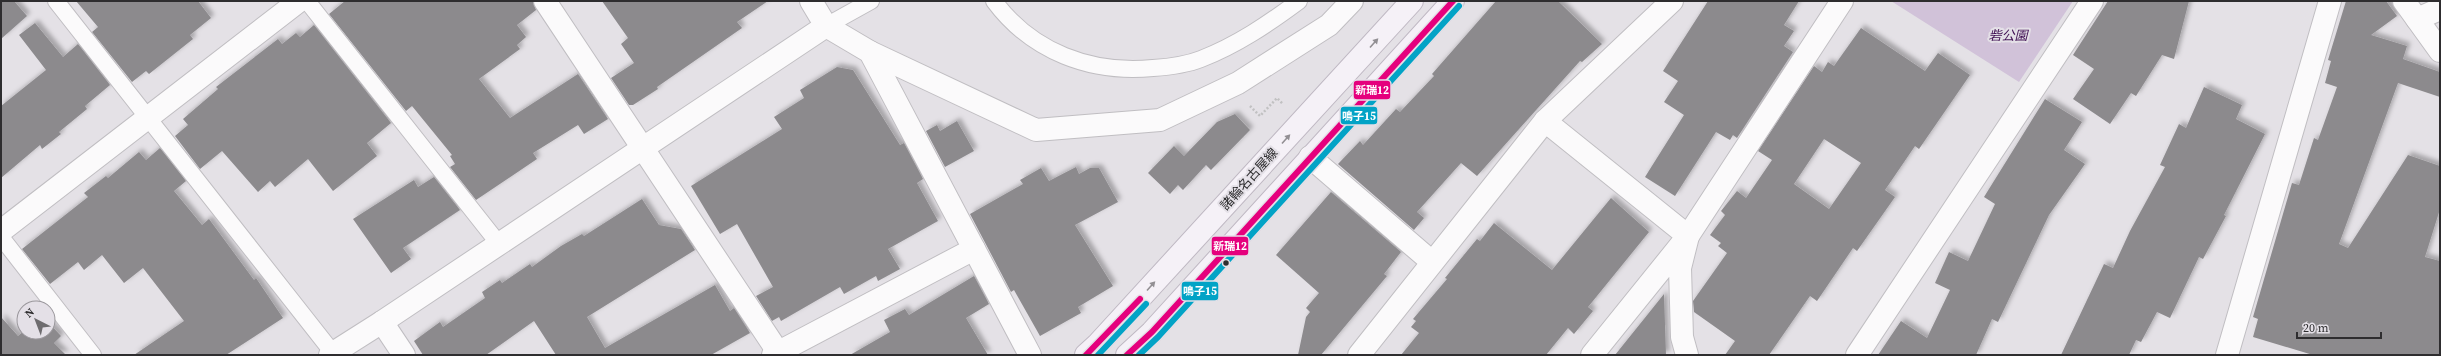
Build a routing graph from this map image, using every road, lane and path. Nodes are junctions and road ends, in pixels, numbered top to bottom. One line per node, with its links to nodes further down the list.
1 (56, 1): 24 (lane)
2 (299, 1): 24 (street)
3 (307, 1): 31 (lane)
4 (545, 1): 26 (street)
5 (811, 1): 19 (street)
6 (871, 1): 19 (lane)
7 (994, 1): 8 (lane)
8 (1300, 1)
9 (1352, 1): 21 (street)
10 (1412, 1): 40 (main road, 諸輪名古屋線, one-way to 10)
11 (1453, 1): 27 (main road)
12 (1672, 1): 25 (street)
13 (1842, 1): 29 (street)
14 (2092, 1): 45 (street)
15 (2330, 1): 46 (street)
16 (2404, 1): 18 (street)
17 (2440, 9): 18 (street)
18 (2417, 19): 20 (street)
19 (826, 26): 21 (street); 26 (street)
20 (2440, 51)
21 (870, 52): 32 (street)
22 (1245, 101): 23 (path)
23 (1285, 106)
24 (149, 118): 28 (street); 36 (lane)
25 (1545, 121): 29 (street); 33 (street)
26 (643, 148): 31 (street); 35 (street)
27 (1310, 156): 33 (street); 41 (main road)
28 (1, 231)
29 (1688, 236): 43 (street); 44 (street)
30 (1, 238): 37 (lane)
31 (499, 244): 34 (street)
32 (974, 249): 35 (street); 39 (street)
33 (1432, 262): 42 (street)
34 (382, 322): 36 (street); 38 (street)
35 (776, 353)
36 (331, 354)
37 (93, 355)
38 (404, 355)
39 (1030, 355)
40 (1086, 355)
41 (1127, 355)
42 (1359, 355)
43 (1592, 355)
44 (1687, 355)
45 (1857, 355)
46 (2227, 355)

